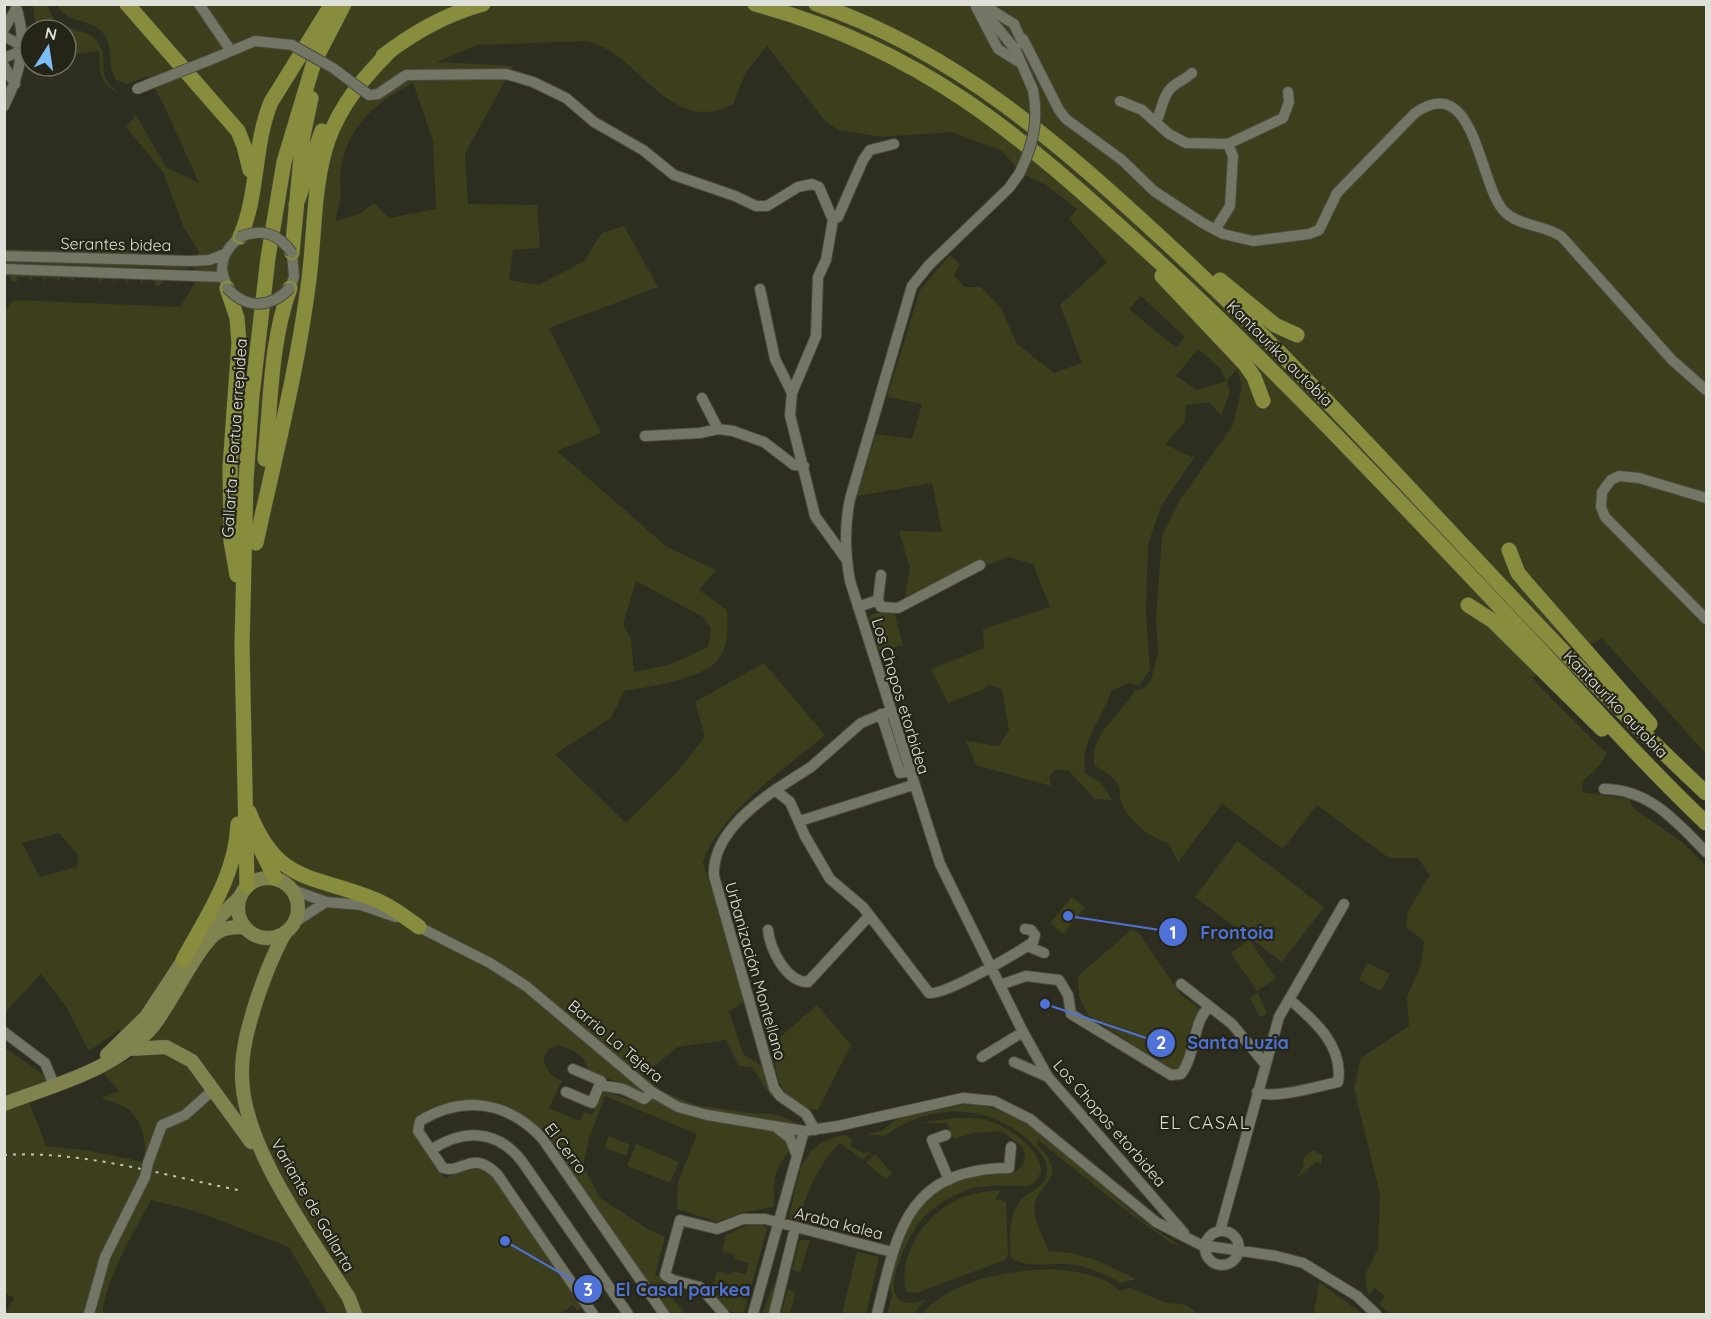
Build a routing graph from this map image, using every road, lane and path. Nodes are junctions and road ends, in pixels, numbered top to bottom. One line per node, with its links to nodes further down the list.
1 (127, 4): 36 (highway)
2 (199, 4): 19 (street)
3 (332, 4): 36 (highway)
4 (344, 4): 67 (highway, Gallarta - Portua errepidea)
5 (349, 4): 37 (highway)
6 (483, 4): 20 (highway)
7 (755, 4): 41 (highway, Kantauriko autobia)
8 (979, 4): 11 (street); 12 (street); 15 (street)
9 (817, 5): 43 (highway, Kantauriko autobia)
10 (16, 7): 13 (street)
11 (1008, 20): 12 (street); 16 (street)
12 (996, 24): 15 (street); 21 (street)
13 (4, 29)
14 (4, 36): 17 (street)
15 (993, 39): 21 (street); 23 (street)
16 (1023, 39): 21 (street); 26 (street)
17 (18, 44)
18 (18, 51): 22 (street)
19 (231, 51): 29 (street, bridge); 38 (street, bridge)
20 (390, 51): 37 (highway); 59 (highway)
21 (1019, 51): 23 (street); 26 (street)
22 (4, 58)
23 (1023, 64): 61 (street, Los Chopos etorbidea, bridge)
24 (4, 66): 28 (street)
25 (18, 68): 28 (street)
26 (1038, 69): 39 (street)
27 (1192, 73): 33 (street)
28 (15, 84): 32 (street)
29 (137, 89)
30 (1288, 92): 35 (street)
31 (1120, 101): 33 (street)
32 (4, 106)
33 (1156, 121): 35 (street)
34 (894, 144): 38 (street)
35 (1227, 144): 39 (street)
36 (252, 197): 40 (highway)
37 (296, 205): 42 (highway)
38 (833, 220): 52 (street)
39 (1215, 230): 51 (street)
40 (240, 237): 42 (street, bridge); 44 (street)
41 (1147, 250): 54 (highway); 77 (highway, Kantauriko autobia)
42 (292, 253): 48 (street)
43 (1177, 253): 50 (highway); 75 (highway, Kantauriko autobia)
44 (225, 254): 45 (street, Serantes bidea); 47 (street)
45 (4, 256)
46 (4, 269): 47 (street, Serantes bidea)
47 (225, 282): 48 (street, bridge); 67 (highway)
48 (290, 288): 59 (highway)
49 (760, 289): 52 (street)
50 (1297, 335)
51 (1707, 390)
52 (792, 393): 57 (street)
53 (702, 399): 55 (street)
54 (1263, 401)
55 (718, 429): 56 (street); 57 (street)
56 (645, 436)
57 (804, 466): 61 (street)
58 (1707, 498): 68 (street)
59 (256, 543): 67 (highway)
60 (1509, 550): 71 (highway)
61 (846, 560): 66 (street, Los Chopos etorbidea)
62 (980, 565): 64 (street)
63 (881, 575): 64 (street)
64 (878, 600): 66 (street)
65 (1468, 605): 77 (highway)
66 (858, 607): 69 (street, Los Chopos etorbidea)
67 (243, 608): 70 (highway, Gallarta - Portua errepidea)
68 (1707, 619)
69 (885, 712): 72 (street, Los Chopos etorbidea); 74 (street, Urbanización Montellano)
70 (243, 755): 76 (highway, Gallarta - Portua errepidea); 95 (highway)
71 (1707, 783)
72 (913, 785): 78 (street); 96 (street, Los Chopos etorbidea)
73 (1604, 789): 79 (street)
74 (775, 790): 78 (street); 119 (street, Urbanización Montellano)
75 (1707, 793)
76 (250, 815): 80 (highway, Gallarta - Portua errepidea); 82 (highway, Gallarta - Portua errepidea); 88 (highway)
77 (1702, 819)
78 (800, 821): 85 (street)
79 (1707, 852)
80 (275, 878): 81 (main road); 82 (main road)
81 (293, 890): 83 (street, Barrio La Tejera); 86 (main road)
82 (243, 892): 87 (main road); 95 (main road)
83 (326, 902): 86 (street); 88 (street, Barrio La Tejera)
84 (1344, 904): 100 (street)
85 (869, 916): 90 (street); 96 (street)
86 (295, 922): 91 (main road)
87 (244, 927): 92 (main road); 104 (main road)
88 (419, 927): 115 (street, Barrio La Tejera)
89 (1025, 929): 93 (street)
90 (768, 930)
91 (285, 933): 92 (main road); 97 (main road, Variante de Gallarta)
92 (258, 937): 97 (main road)
93 (1026, 946): 94 (street); 96 (street)
94 (1044, 953)
95 (183, 960): 109 (main road)
96 (990, 967): 99 (street, Los Chopos etorbidea)
97 (267, 970): 124 (main road, Variante de Gallarta)
98 (1181, 984): 101 (street)
99 (1000, 985): 101 (street); 103 (street, Los Chopos etorbidea)
100 (1289, 999): 107 (street); 116 (street)
101 (1209, 1007): 107 (street)
102 (4, 1032): 111 (street)
103 (1023, 1032): 105 (street); 110 (street, Los Chopos etorbidea)
104 (130, 1049): 109 (main road); 113 (main road)
105 (981, 1057)
106 (1014, 1062): 110 (street)
107 (1265, 1064): 116 (street)
108 (573, 1069): 112 (street)
109 (73, 1077): 111 (main road)
110 (1048, 1077): 126 (street, Los Chopos etorbidea)
111 (54, 1085): 117 (main road)
112 (600, 1085): 114 (street); 115 (street)
113 (213, 1090): 124 (main road); 135 (street, bridge)
114 (566, 1092)
115 (652, 1092): 118 (street, Barrio La Tejera)
116 (1257, 1092): 130 (street)
117 (4, 1104)
118 (775, 1127): 119 (street, Barrio La Tejera); 123 (street)
119 (809, 1130): 123 (street); 127 (street)
120 (946, 1135): 125 (street)
121 (1011, 1147): 125 (street)
122 (431, 1150): 137 (street, El Cerro); 138 (street); 139 (street, El Cerro)
123 (797, 1156): 128 (street)
124 (268, 1166): 136 (main road, Variante de Gallarta)
125 (949, 1180): 134 (street)
126 (1163, 1208): 127 (street); 131 (street, Los Chopos etorbidea)
127 (1156, 1222): 131 (street)
128 (778, 1223): 129 (street, Araba kalea); 140 (street, Araba kalea); 141 (street)
129 (795, 1228): 134 (street, Araba kalea); 142 (street)
130 (1220, 1231): 132 (street); 133 (street)
131 (1189, 1238): 132 (street)
132 (1205, 1245): 133 (street); 133 (street)
133 (1239, 1250): 144 (street)
134 (892, 1252): 143 (street)
135 (89, 1314)
136 (355, 1314)
137 (593, 1314)
138 (628, 1314)
139 (664, 1314)
140 (724, 1314)
141 (753, 1314)
142 (774, 1314)
143 (877, 1314)
144 (1376, 1314)

